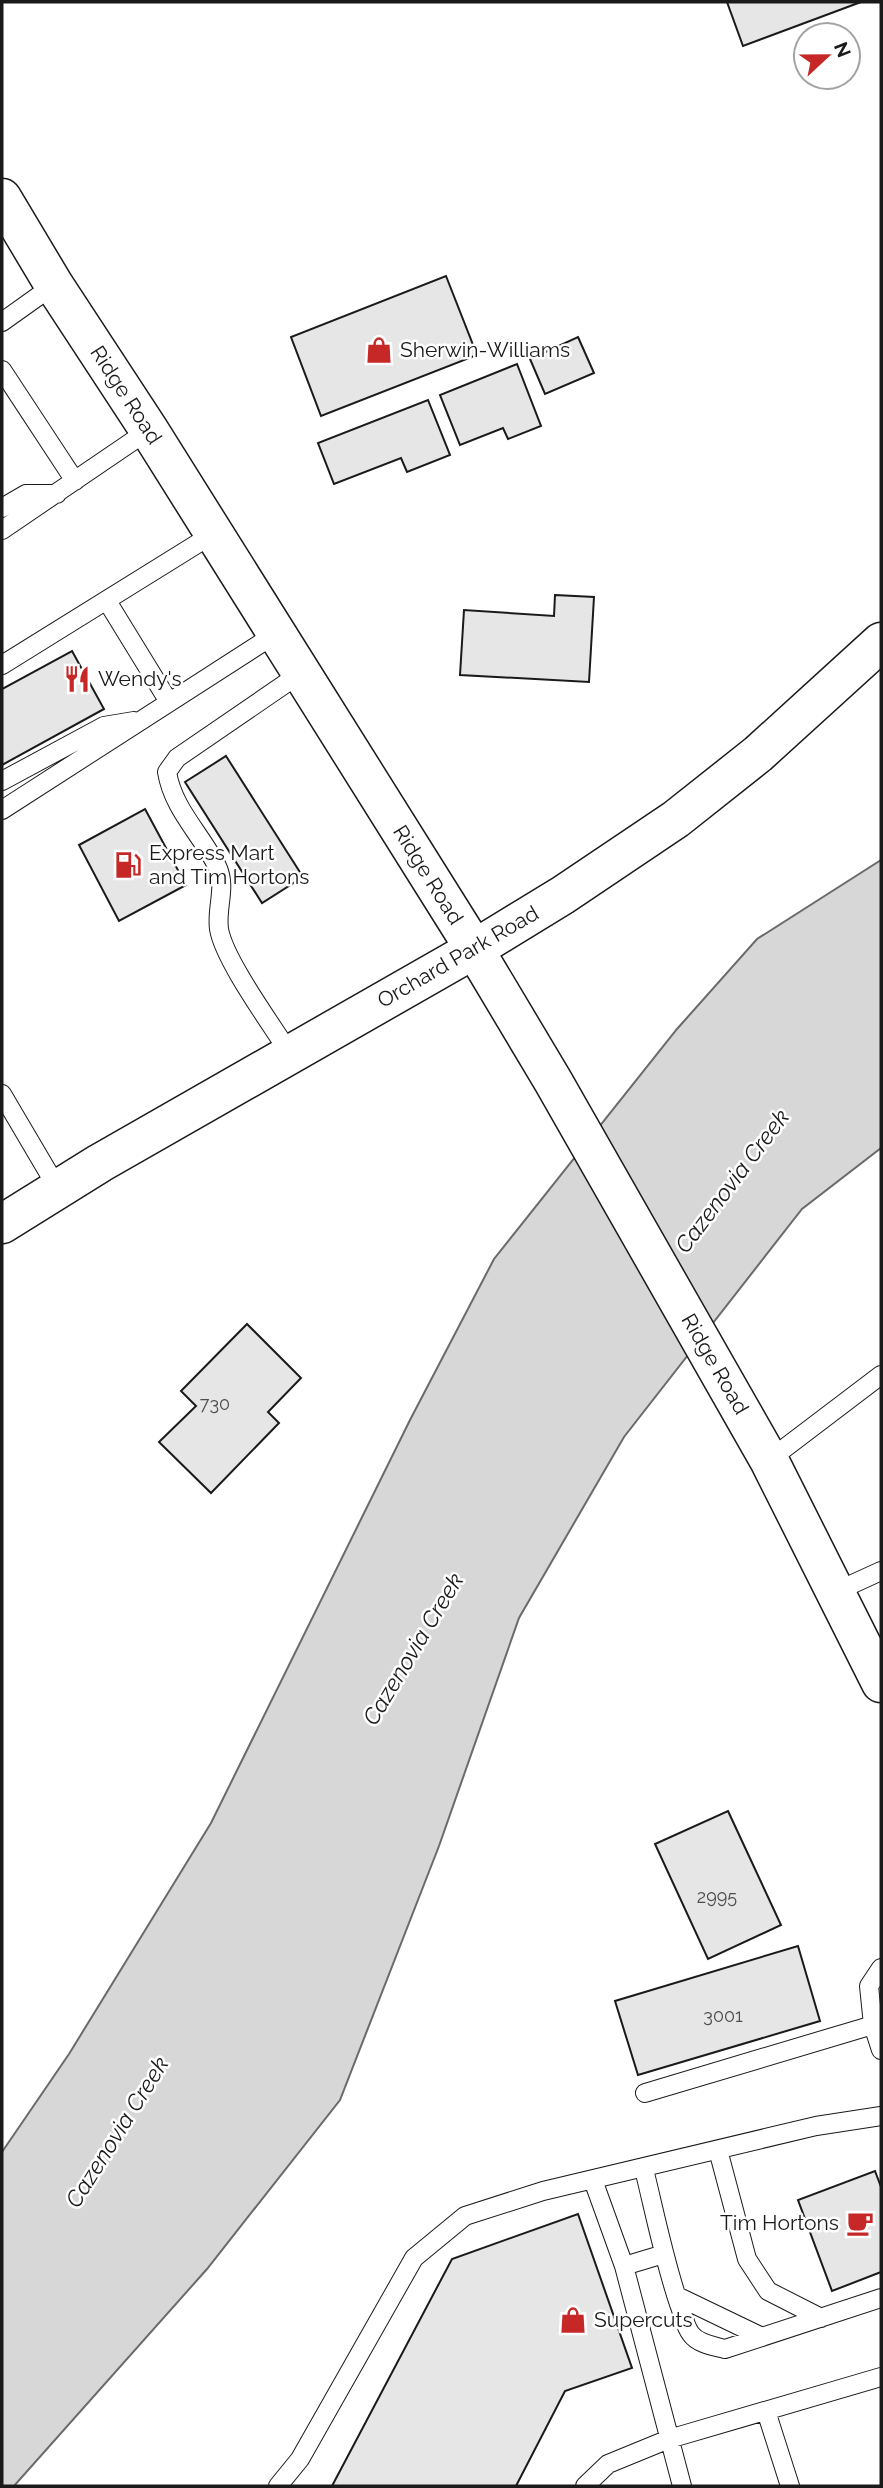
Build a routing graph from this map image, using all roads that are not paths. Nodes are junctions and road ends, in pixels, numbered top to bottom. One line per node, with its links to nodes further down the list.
1 (2, 198): 2 (street, Ridge Road)
2 (54, 285): 3 (lane); 5 (street, Ridge Road)
3 (2, 322)
4 (2, 370): 6 (lane)
5 (149, 430): 6 (lane); 10 (street, Ridge Road)
6 (75, 481): 7 (lane)
7 (57, 494): 8 (lane); 9 (lane)
8 (2, 508)
9 (2, 530)
10 (213, 534): 11 (lane); 12 (street, Ridge Road)
11 (107, 601): 14 (lane); 16 (lane)
12 (276, 633): 15 (street, Ridge Road); 16 (lane)
13 (881, 642): 20 (street, Orchard Park Road)
14 (2, 665)
15 (301, 673): 20 (street, Ridge Road); 21 (lane)
16 (169, 702): 17 (lane)
17 (143, 719): 18 (lane); 19 (lane)
18 (2, 781)
19 (2, 810)
20 (473, 950): 21 (street, Orchard Park Road); 26 (street, Ridge Road)
21 (290, 1054): 23 (street, Orchard Park Road)
22 (2, 1094): 23 (lane)
23 (58, 1189): 24 (street, Orchard Park Road)
24 (2, 1224)
25 (881, 1376): 26 (lane)
26 (769, 1460): 28 (street, Ridge Road)
27 (881, 1572): 28 (lane)
28 (835, 1592): 29 (street, Ridge Road)
29 (881, 1682)
30 (881, 1968): 31 (lane)
31 (873, 2025): 32 (lane); 33 (lane)
32 (881, 2050)
33 (645, 2093)
34 (881, 2116): 35 (lane)
35 (719, 2150): 36 (lane); 42 (lane)
36 (644, 2169): 37 (lane); 38 (lane)
37 (593, 2180): 39 (lane); 47 (lane)
38 (664, 2255): 39 (lane); 40 (lane)
39 (624, 2266): 46 (lane)
40 (677, 2296): 43 (lane); 43 (lane)
41 (881, 2298): 42 (lane)
42 (821, 2318): 43 (lane)
43 (762, 2337)
44 (881, 2377): 45 (lane)
45 (766, 2411): 46 (lane); 50 (lane)
46 (669, 2440): 48 (lane); 49 (lane)
47 (278, 2486)
48 (585, 2486)
49 (682, 2486)
50 (790, 2486)

